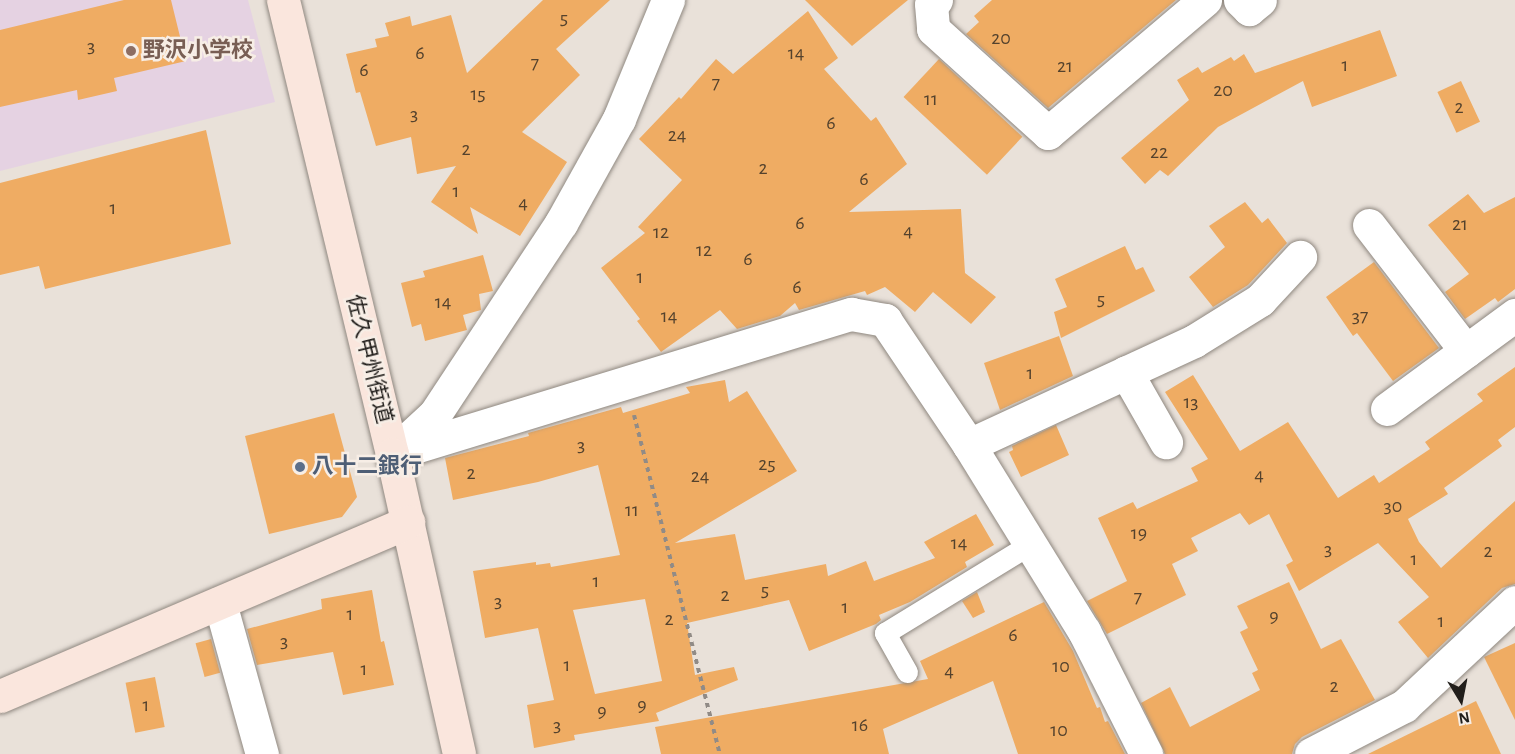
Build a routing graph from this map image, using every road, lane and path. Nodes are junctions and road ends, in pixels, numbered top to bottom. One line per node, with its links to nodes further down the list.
1 (283, 0): 16 (street, 佐久甲州街道)
2 (668, 0): 16 (street)
3 (936, 0): 4 (street)
4 (1205, 0)
5 (1240, 0): 6 (street)
6 (1260, 0)
7 (1369, 225): 10 (street)
8 (1300, 257): 11 (street)
9 (1515, 315): 10 (street)
10 (1466, 351): 13 (street)
11 (1126, 372): 14 (street); 15 (street)
12 (626, 382): 15 (street); 16 (street); 25 (path)
13 (1387, 409)
14 (1166, 442)
15 (969, 445): 18 (street)
16 (392, 454): 17 (street, 佐久甲州街道)
17 (408, 522): 20 (street); 24 (street, 佐久甲州街道)
18 (1030, 544): 21 (lane); 26 (street)
19 (1515, 602): 27 (street)
20 (220, 603): 22 (street); 23 (street)
21 (907, 672)
22 (0, 696)
23 (262, 754)
24 (459, 754)
25 (720, 754)
26 (1146, 754)
27 (1311, 754)

